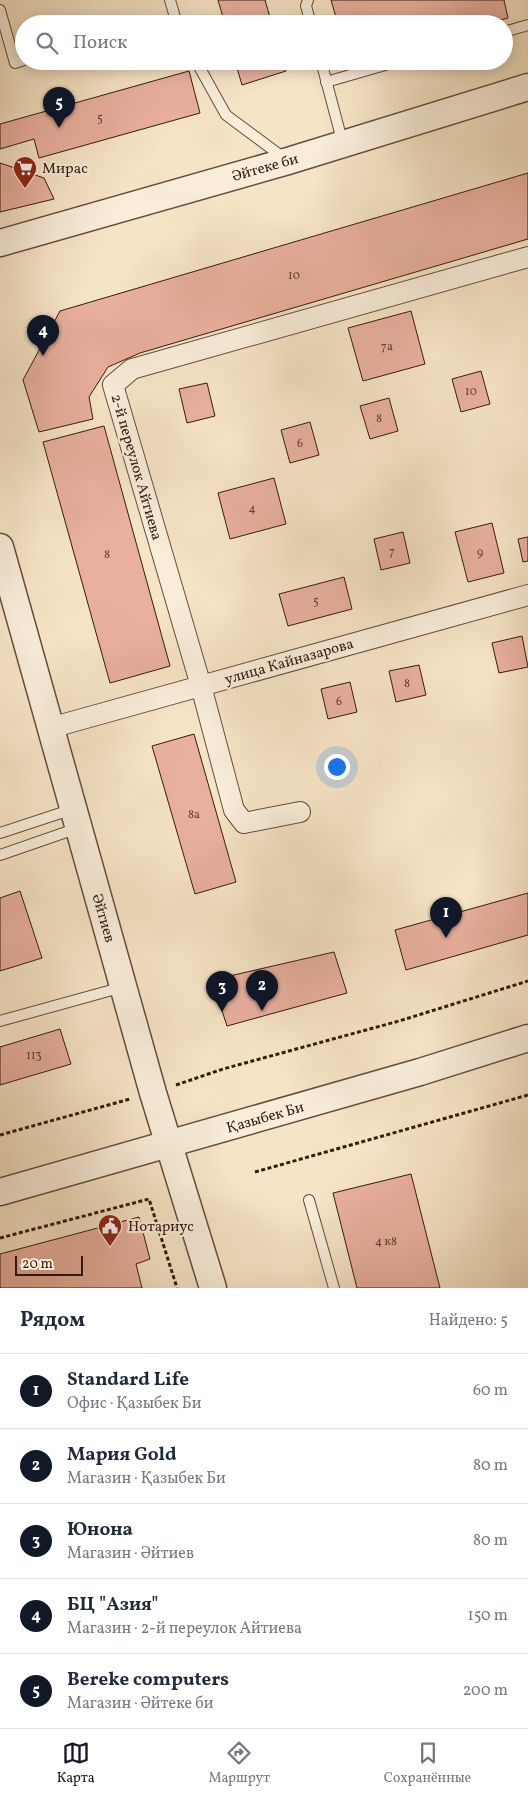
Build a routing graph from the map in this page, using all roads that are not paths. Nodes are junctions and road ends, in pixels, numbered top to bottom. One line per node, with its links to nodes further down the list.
1 (170, 0): 4 (lane)
2 (308, 0): 5 (lane)
3 (0, 10): 8 (lane)
4 (175, 15)
5 (308, 15)
6 (528, 25): 7 (lane)
7 (513, 29)
8 (15, 63)
9 (201, 70): 15 (lane)
10 (323, 70): 12 (lane)
11 (368, 70): 12 (lane)
12 (326, 82): 14 (lane)
13 (528, 87): 14 (street, Әйтеке би)
14 (343, 144): 15 (street, Әйтеке би)
15 (288, 161): 16 (street, Әйтеке би)
16 (0, 243)
17 (528, 257): 20 (street, 2-й переулок Айтиева)
18 (0, 547): 21 (street, Әйтиев)
19 (528, 595): 20 (street, улица Кайназарова)
20 (201, 686): 21 (street, улица Кайназарова); 22 (street, 2-й переулок Айтиева)
21 (50, 728): 23 (street, Әйтиев)
22 (300, 812)
23 (75, 819): 24 (lane); 25 (lane); 26 (street, Әйтиев)
24 (0, 833)
25 (0, 855)
26 (124, 987): 27 (lane); 29 (street, Әйтиев)
27 (0, 1021)
28 (528, 1038): 29 (street, Қазыбек Би)
29 (170, 1145): 30 (street, Қазыбек Би); 32 (street, Әйтиев)
30 (0, 1192)
31 (309, 1200): 33 (lane)
32 (213, 1288)
33 (334, 1288)

